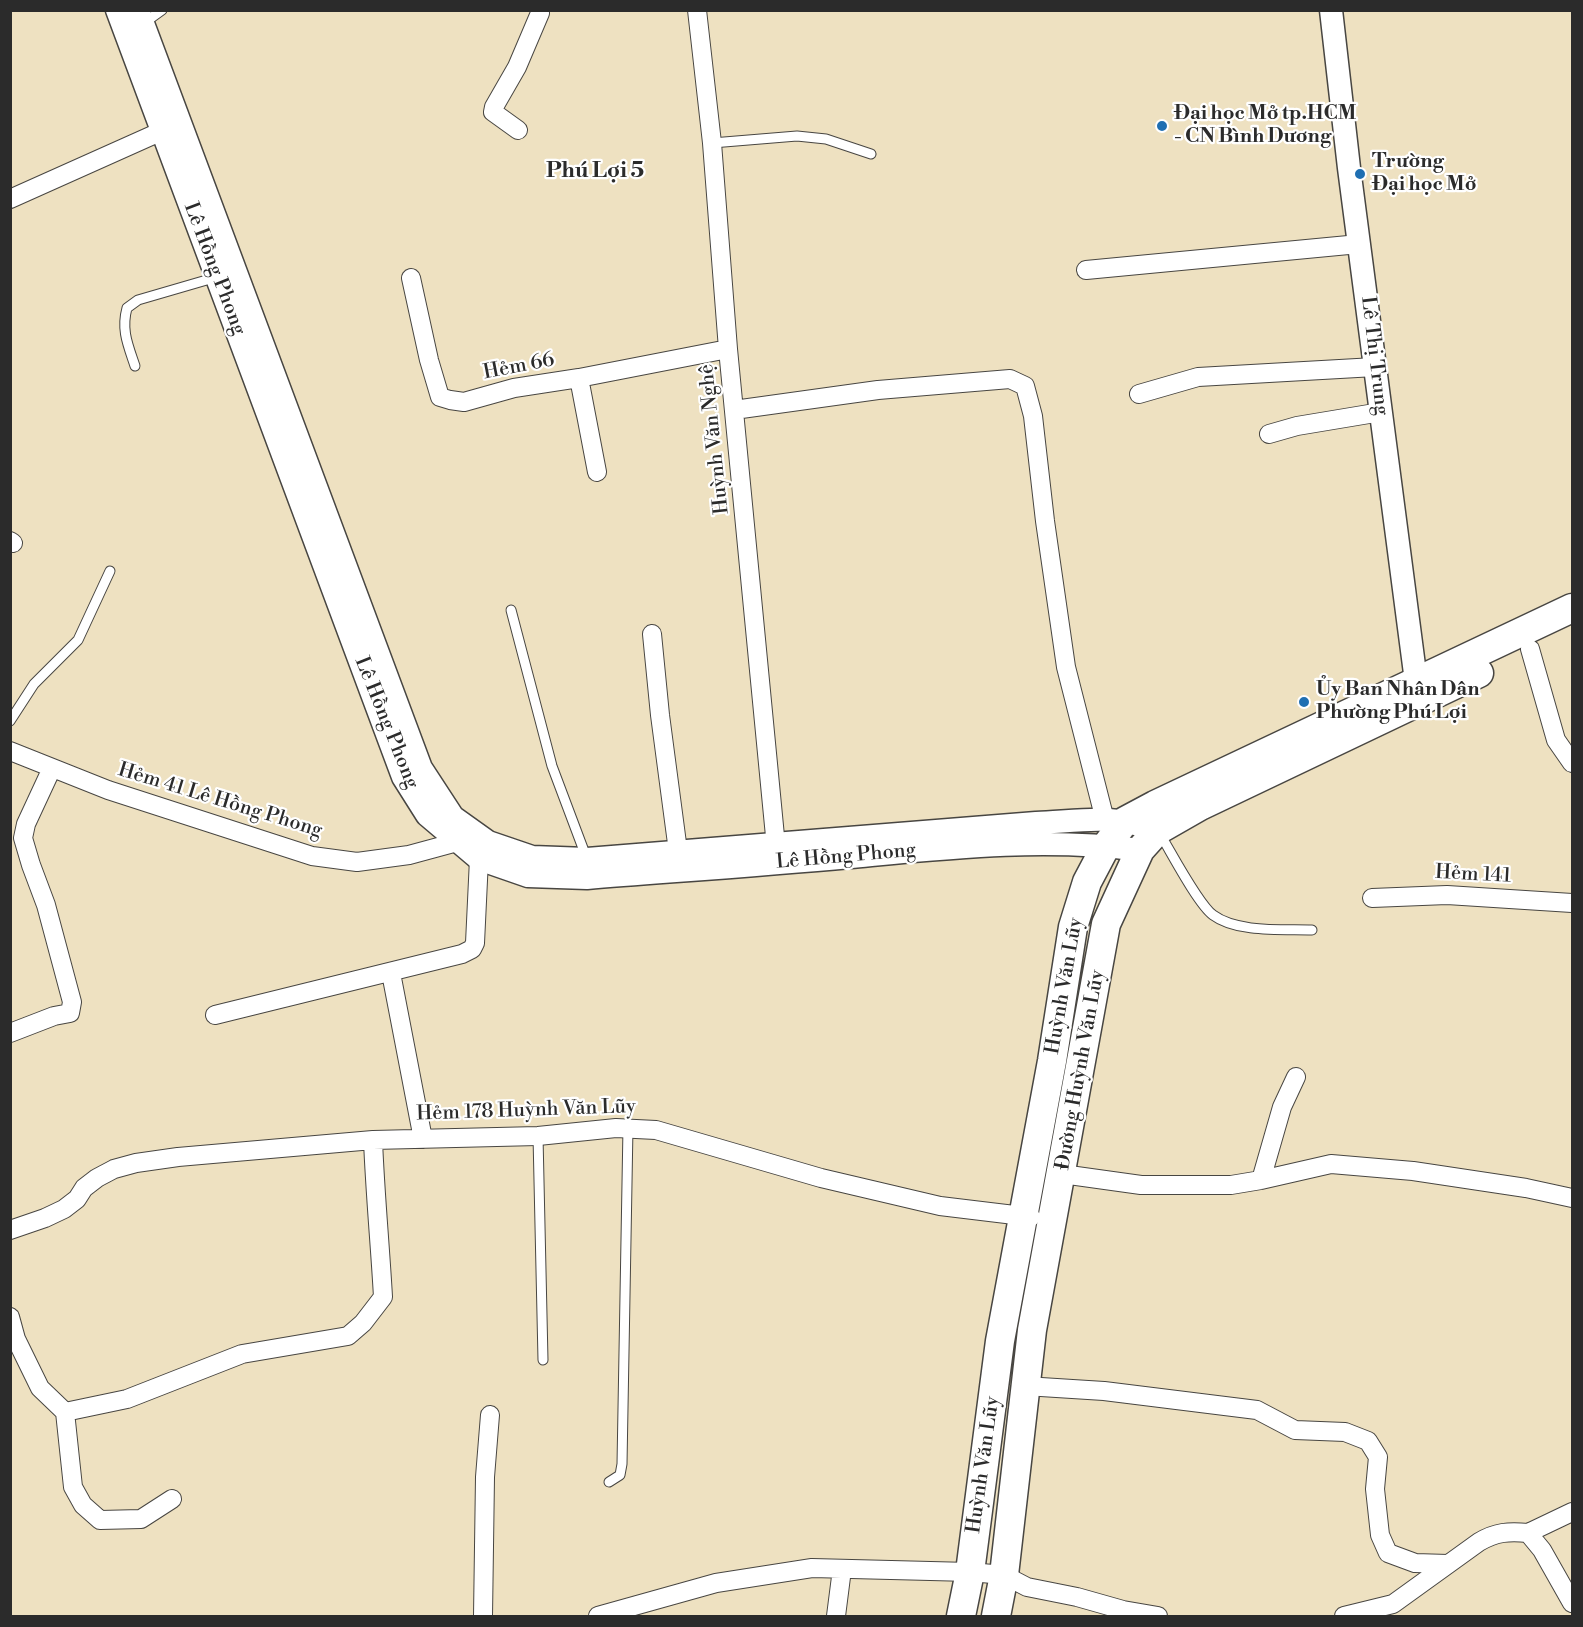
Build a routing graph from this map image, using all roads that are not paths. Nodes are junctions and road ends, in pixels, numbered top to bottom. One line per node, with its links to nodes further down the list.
1 (117, 10): 8 (street, Lê Hồng Phong)
2 (162, 10): 6 (lane)
3 (697, 10): 9 (street, Huỳnh Văn Nghệ)
4 (1332, 10): 12 (street, Lê Thị Trung)
5 (540, 11): 7 (street)
6 (140, 17): 42 (street, Lê Hồng Phong)
7 (518, 130)
8 (162, 131): 11 (street); 14 (street, Lê Hồng Phong)
9 (712, 143): 10 (lane); 16 (street, Huỳnh Văn Nghệ)
10 (872, 154)
11 (10, 199)
12 (1359, 244): 13 (street); 18 (street, Lê Thị Trung)
13 (1086, 270)
14 (217, 277): 17 (lane); 38 (street, Lê Hồng Phong)
15 (411, 278): 19 (street, Hẻm 66)
16 (728, 349): 19 (street, Hẻm 66); 21 (street, Huỳnh Văn Nghệ)
17 (135, 366)
18 (1375, 367): 20 (street); 22 (street, Lê Thị Trung)
19 (579, 378): 24 (street)
20 (1139, 394)
21 (735, 410): 36 (street); 40 (street, Huỳnh Văn Nghệ)
22 (1381, 412): 23 (street); 31 (street, Lê Thị Trung)
23 (1269, 434)
24 (597, 472)
25 (110, 571): 32 (lane)
26 (1572, 608): 31 (main road)
27 (511, 610): 42 (lane)
28 (1572, 628): 30 (main road)
29 (652, 634): 39 (street)
30 (1530, 649): 31 (main road); 34 (street)
31 (1420, 690): 36 (main road); 37 (main road)
32 (10, 721)
33 (10, 751): 35 (street, Hẻm 41 Lê Hồng Phong)
34 (1572, 763)
35 (52, 768): 38 (street, Hẻm 41 Lê Hồng Phong); 48 (street)
36 (1112, 829): 37 (street, Lê Hồng Phong); 37 (street, Lê Hồng Phong); 40 (street, Lê Hồng Phong); 57 (main road, Huỳnh Văn Lũy)
37 (1149, 840): 45 (lane); 54 (main road, Đường Huỳnh Văn Lũy)
38 (457, 842): 41 (street, Lê Hồng Phong)
39 (678, 851): 40 (street, Lê Hồng Phong); 42 (street, Lê Hồng Phong)
40 (777, 854): 41 (street, Lê Hồng Phong)
41 (479, 859): 46 (street)
42 (587, 859)
43 (1372, 898): 44 (street, Hẻm 141)
44 (1572, 903)
45 (1312, 930)
46 (391, 973): 47 (street); 52 (street)
47 (215, 1016)
48 (10, 1033)
49 (1296, 1077): 55 (street)
50 (628, 1127): 51 (street, Hẻm 178 Huỳnh Văn Lũy); 57 (street, Hẻm 178 Huỳnh Văn Lũy); 65 (lane)
51 (538, 1136): 52 (street, Hẻm 178 Huỳnh Văn Lũy); 61 (lane)
52 (423, 1139): 53 (street, Hẻm 178 Huỳnh Văn Lũy)
53 (373, 1140): 59 (street, Hẻm 178 Huỳnh Văn Lũy); 63 (street)
54 (1062, 1174): 55 (street); 58 (main road, Đường Huỳnh Văn Lũy)
55 (1261, 1180): 56 (street)
56 (1572, 1198)
57 (1022, 1217): 58 (street, Hẻm 178 Huỳnh Văn Lũy); 71 (main road, Huỳnh Văn Lũy)
58 (1054, 1217): 62 (main road, Đường Huỳnh Văn Lũy)
59 (10, 1230)
60 (10, 1317): 63 (street)
61 (543, 1360)
62 (1025, 1386): 69 (street); 72 (main road, Đường Huỳnh Văn Lũy)
63 (65, 1412): 66 (street)
64 (490, 1415): 75 (street)
65 (609, 1482)
66 (172, 1499)
67 (1572, 1512): 68 (street)
68 (1528, 1533): 69 (street); 73 (street)
69 (1448, 1564): 81 (street)
70 (842, 1569): 71 (street); 76 (street); 77 (street)
71 (970, 1572): 72 (street); 78 (main road, Huỳnh Văn Lũy)
72 (1004, 1575): 74 (street); 79 (main road, Đường Huỳnh Văn Lũy)
73 (1572, 1603)
74 (1129, 1614): 80 (street)
75 (483, 1617)
76 (598, 1617)
77 (836, 1617)
78 (961, 1617)
79 (996, 1617)
80 (1158, 1617)
81 (1344, 1617)

